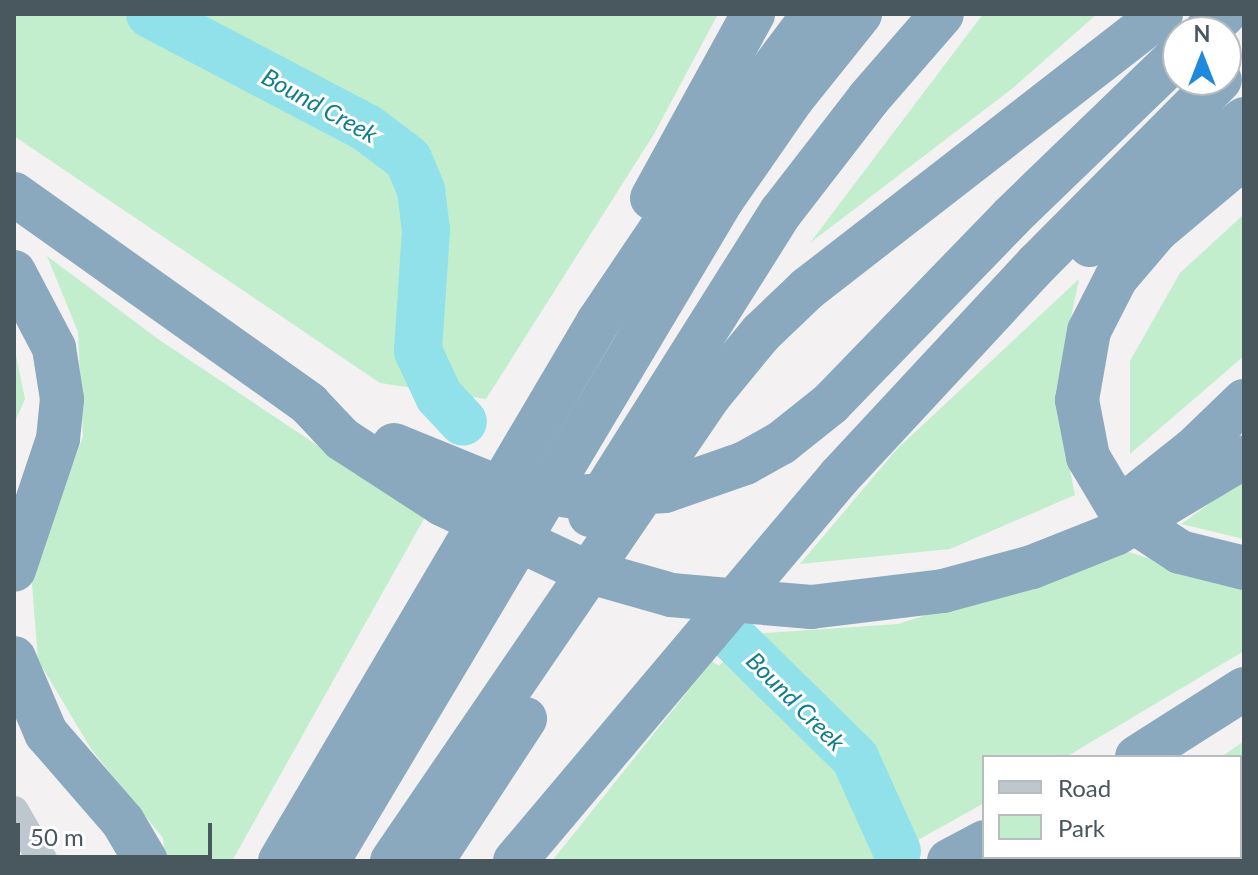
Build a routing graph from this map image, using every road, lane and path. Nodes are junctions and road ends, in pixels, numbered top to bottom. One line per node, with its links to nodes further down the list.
1 (753, 14): 13 (highway)
2 (814, 14): 13 (highway)
3 (860, 14): 30 (highway)
4 (942, 14): 31 (highway)
5 (1161, 14): 9 (highway)
6 (1162, 72): 16 (highway)
7 (1204, 96): 14 (highway)
8 (1244, 119): 14 (highway)
9 (989, 150): 32 (highway); 33 (highway)
10 (1244, 157): 18 (highway)
11 (14, 194): 16 (highway)
12 (14, 272): 19 (highway)
13 (598, 322): 29 (highway)
14 (937, 370): 34 (highway)
15 (1244, 401): 17 (highway)
16 (309, 404): 17 (highway)
17 (1217, 463)
18 (1244, 568)
19 (14, 570)
20 (14, 658): 28 (highway)
21 (1244, 689): 23 (highway)
22 (1244, 726): 24 (highway)
23 (1140, 755)
24 (1196, 755)
25 (14, 811): 27 (lane)
26 (982, 843): 35 (highway)
27 (43, 861)
28 (146, 861)
29 (280, 861)
30 (328, 861)
31 (384, 861)
32 (392, 861)
33 (432, 861)
34 (515, 861)
35 (949, 861)

